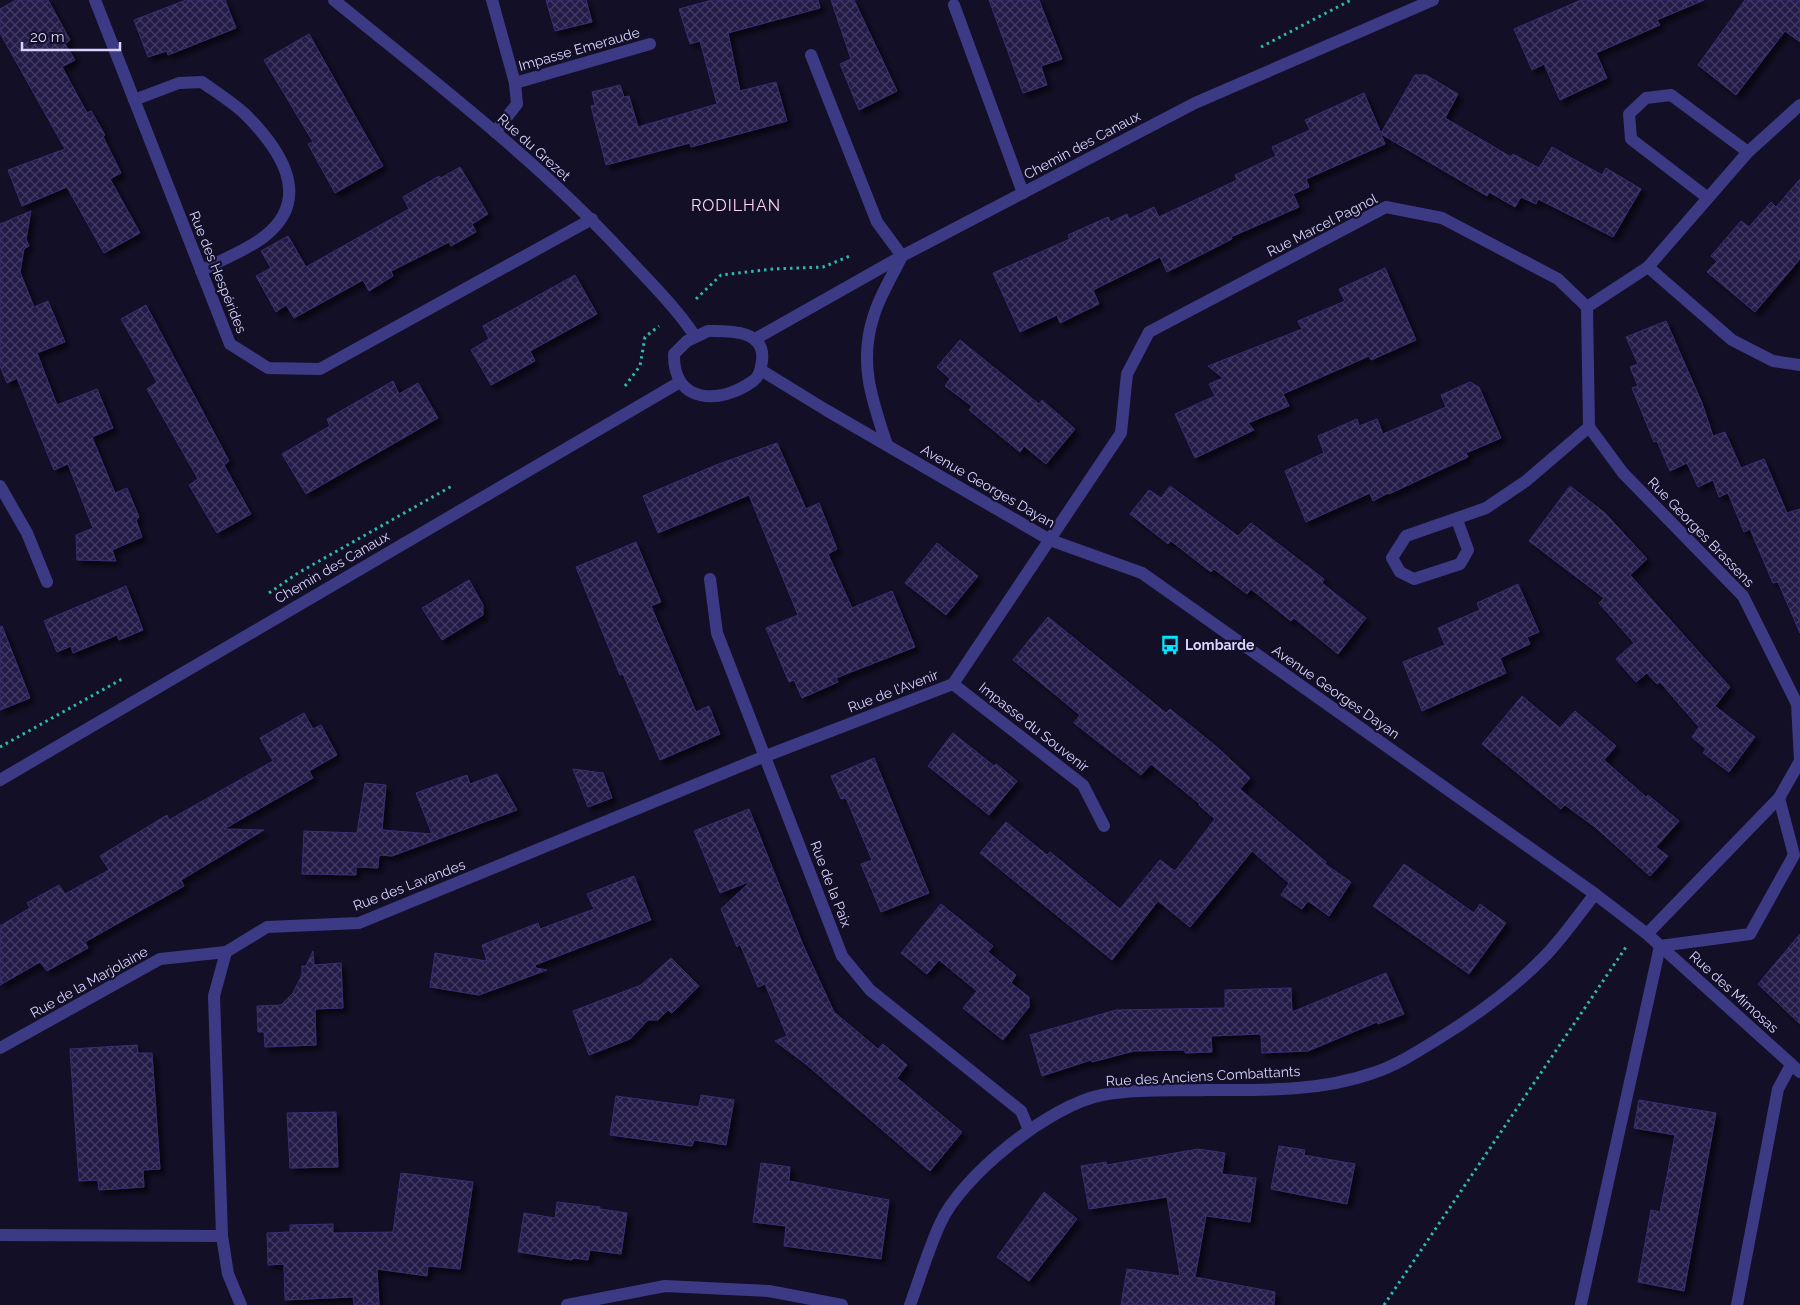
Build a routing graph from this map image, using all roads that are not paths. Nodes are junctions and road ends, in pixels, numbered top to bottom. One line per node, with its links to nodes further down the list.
1 (94, 0): 9 (street, Rue des Hespérides)
2 (334, 0): 11 (street, Rue du Grezet)
3 (492, 0): 8 (street)
4 (1433, 0): 13 (street, Chemin des Canaux)
5 (954, 5): 13 (street)
6 (650, 44): 8 (street, Impasse Emeraude)
7 (811, 55): 16 (street)
8 (515, 83): 11 (street)
9 (134, 100): 18 (street, Rue des Hespérides); 18 (street)
10 (1800, 105): 12 (street)
11 (495, 132): 15 (street, Rue du Grezet)
12 (1748, 152): 14 (street); 14 (street)
13 (1023, 193): 16 (street, Chemin des Canaux)
14 (1708, 198): 17 (street)
15 (592, 219): 18 (street, Rue des Hespérides); 20 (street, Rue du Grezet)
16 (902, 256): 21 (street, Chemin des Canaux); 26 (street)
17 (1648, 267): 19 (street); 22 (street)
18 (201, 271)
19 (1587, 306): 25 (street); 29 (street, Rue Marcel Pagnol)
20 (695, 336): 21 (street); 24 (street)
21 (754, 339): 23 (street)
22 (1800, 365)
23 (761, 370): 24 (street); 26 (street, Avenue Georges Dayan)
24 (680, 382): 34 (street, Chemin des Canaux)
25 (1589, 427): 28 (street); 35 (street, Rue Georges Brassens)
26 (887, 445): 29 (street, Avenue Georges Dayan)
27 (0, 486): 31 (street)
28 (1457, 520): 28 (street)
29 (1050, 540): 32 (street, Rue de l'Avenir); 37 (street, Avenue Georges Dayan)
30 (710, 579): 33 (street, Rue de la Paix)
31 (47, 582)
32 (953, 684): 33 (street, Rue de l'Avenir); 36 (street, Impasse du Souvenir)
33 (766, 756): 40 (street, Rue des Lavandes); 43 (street, Rue de la Paix)
34 (0, 780)
35 (1779, 798): 38 (street, Rue Georges Brassens); 39 (street)
36 (1104, 826)
37 (1595, 894): 38 (street, Avenue Georges Dayan); 43 (street, Rue des Anciens Combattants)
38 (1643, 931): 39 (street, Rue des Mimosas)
39 (1660, 946): 42 (street, Rue des Mimosas); 46 (street)
40 (226, 952): 41 (street, Rue de la Marjolaine); 45 (street)
41 (0, 1048)
42 (1795, 1068): 51 (street)
43 (1029, 1130): 50 (street, Rue des Anciens Combattants)
44 (0, 1235): 45 (street)
45 (222, 1236): 47 (street)
46 (1581, 1304)
47 (242, 1305)
48 (567, 1305): 49 (street)
49 (842, 1305)
50 (910, 1305)
51 (1737, 1305)

